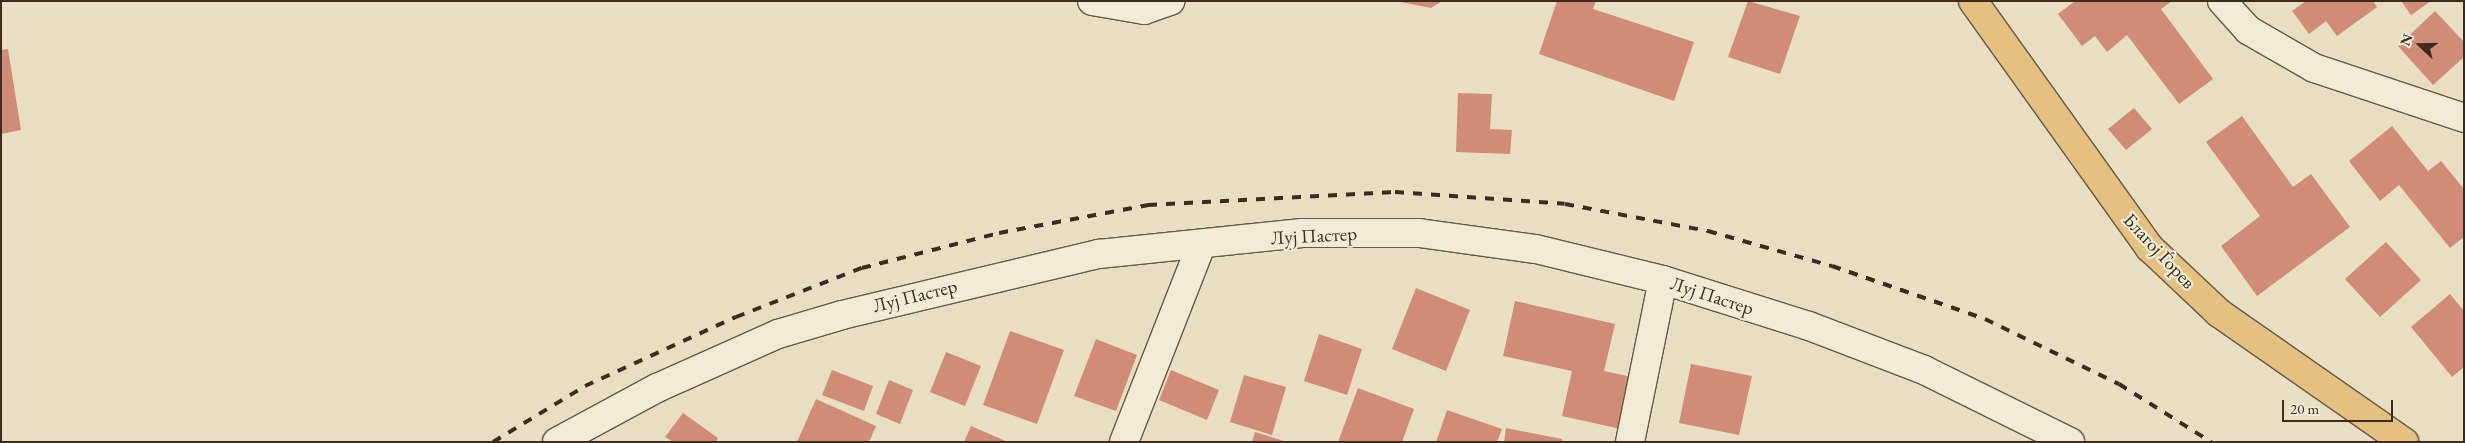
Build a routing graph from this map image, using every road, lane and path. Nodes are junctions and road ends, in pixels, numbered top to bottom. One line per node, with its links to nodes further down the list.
1 (1092, 1): 2 (street)
2 (1170, 1)
3 (1973, 1): 12 (main road, Благој Ѓорев)
4 (2222, 1): 5 (street)
5 (2464, 118)
6 (1201, 246): 7 (street, Луј Пастер); 8 (street, Луј Пастер); 9 (street)
7 (1663, 280): 10 (street); 11 (street, Луј Пастер)
8 (557, 442)
9 (1124, 442)
10 (1630, 442)
11 (2070, 442)
12 (2404, 442)

